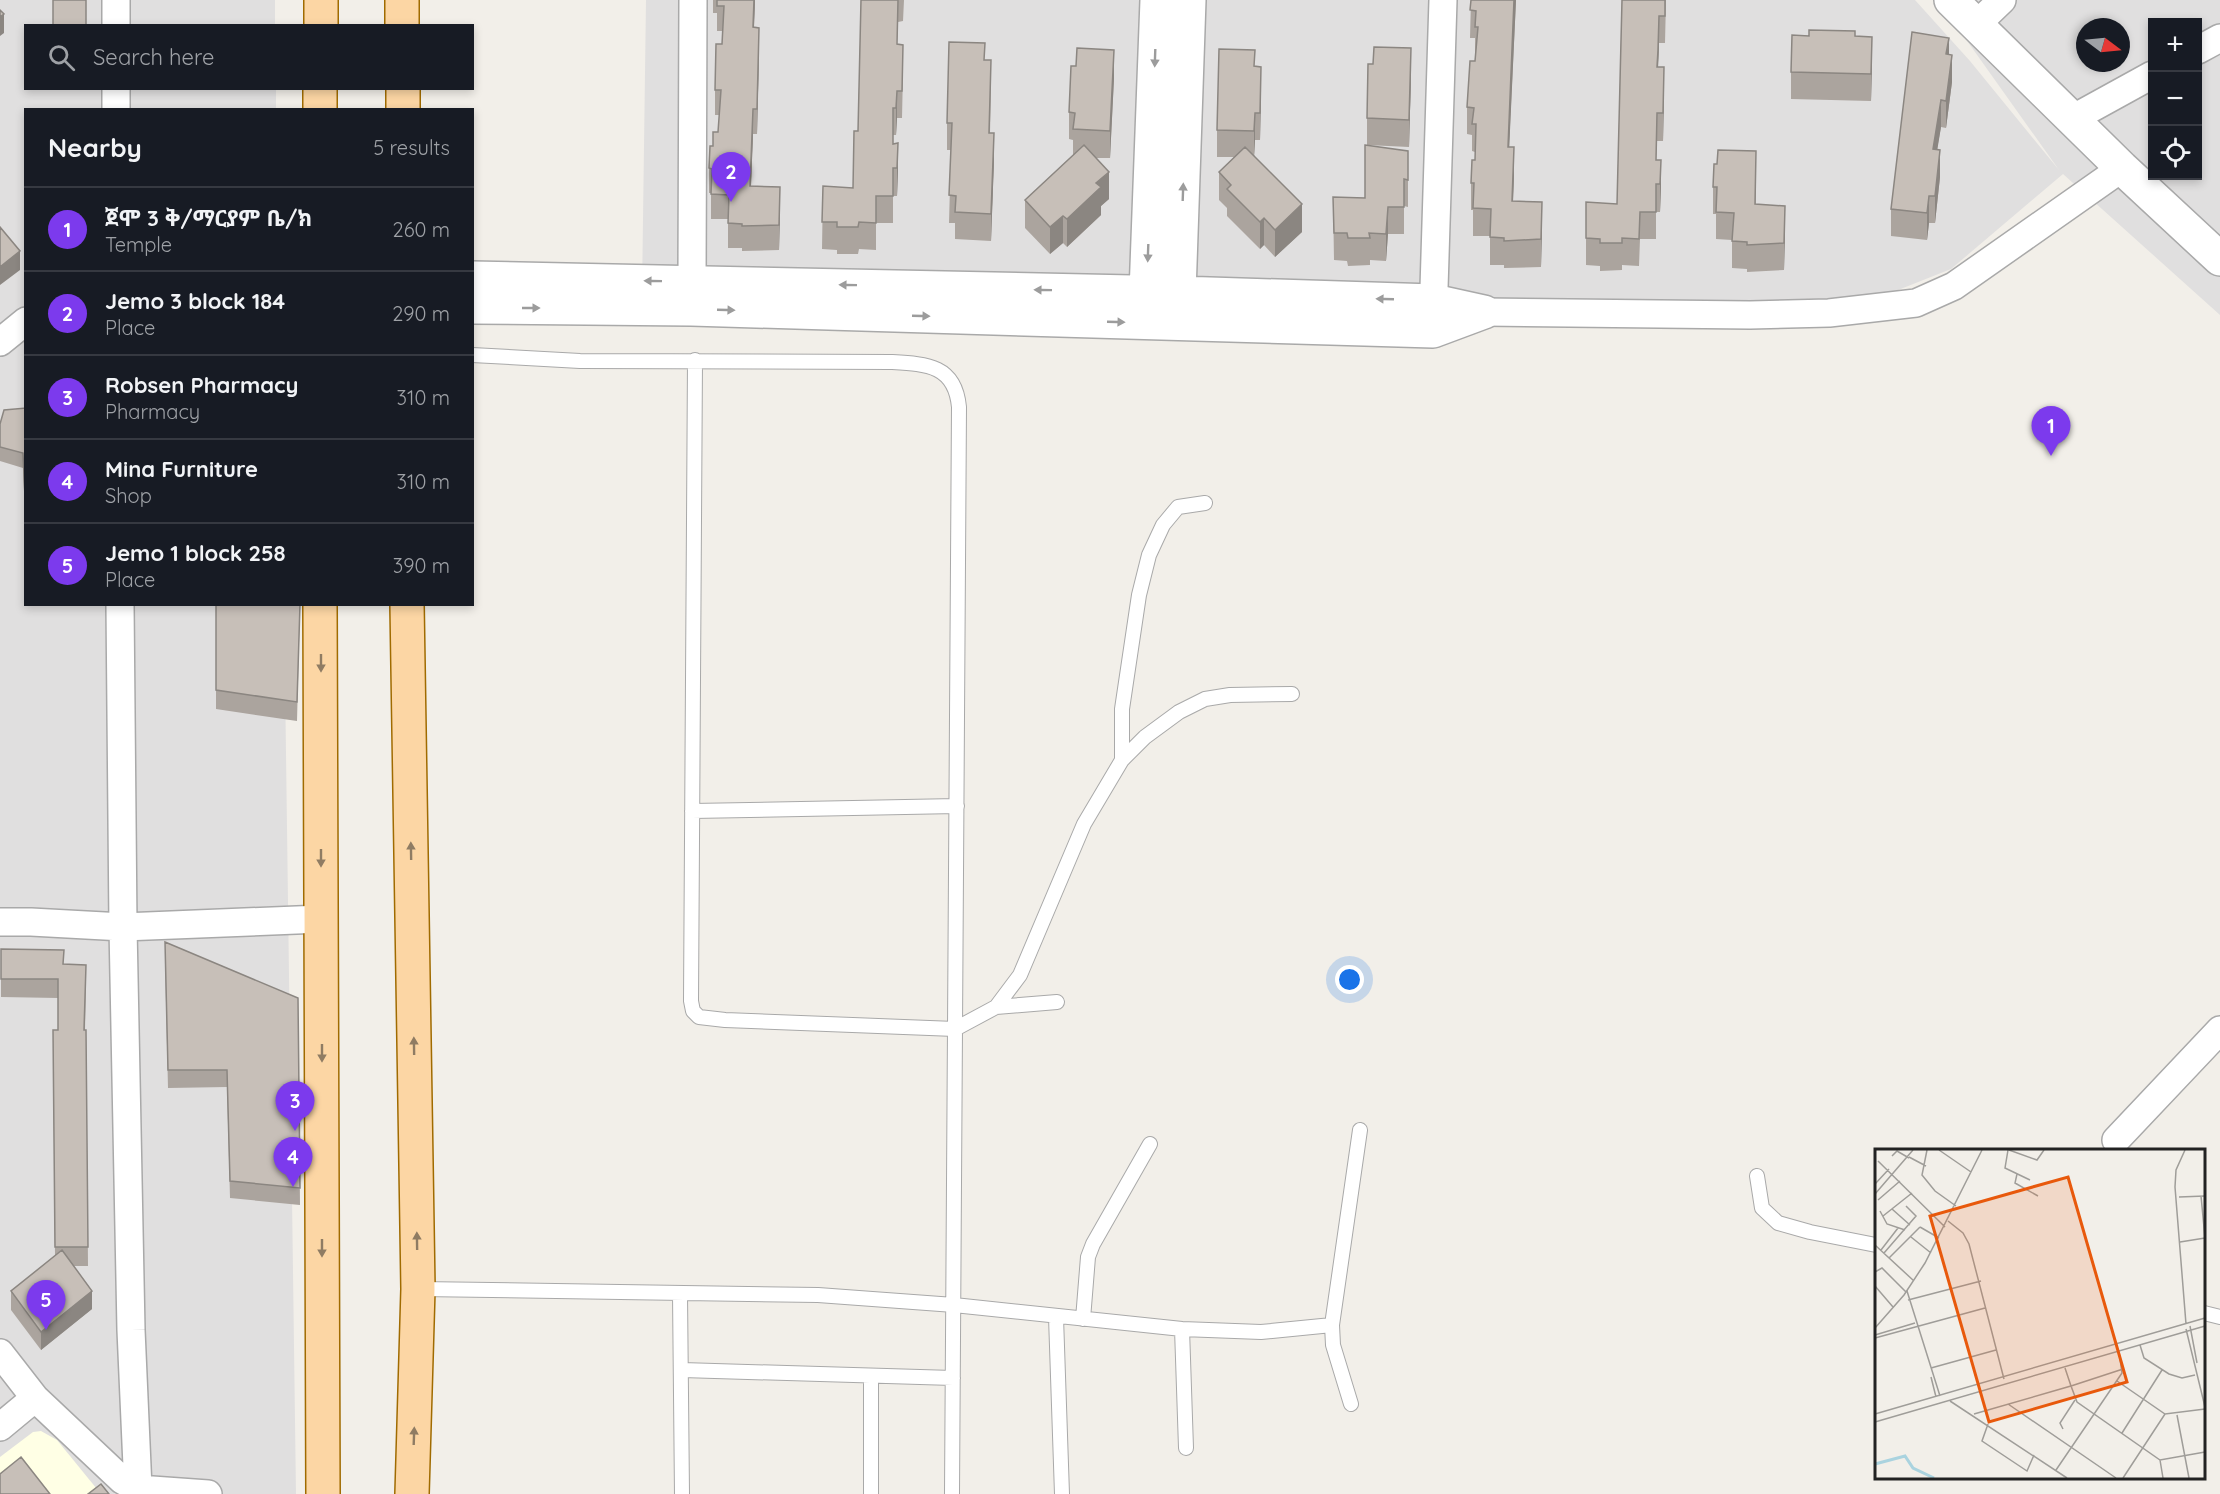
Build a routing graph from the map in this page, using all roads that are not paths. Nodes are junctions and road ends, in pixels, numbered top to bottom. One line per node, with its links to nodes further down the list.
1 (117, 0): 9 (street)
2 (321, 0): 10 (main road)
3 (402, 0): 11 (main road)
4 (693, 0): 26 (street)
5 (1443, 0): 31 (street)
6 (1950, 0): 12 (street)
7 (2002, 0): 12 (street)
8 (1173, 12): 27 (street, one-way to 8); 28 (street, one-way to 28)
9 (116, 24)
10 (321, 24)
11 (402, 24)
12 (1976, 25): 22 (street)
13 (2220, 38): 14 (street)
14 (2202, 48)
15 (2148, 77): 22 (street)
16 (116, 90): 19 (street)
17 (320, 90): 20 (main road)
18 (403, 90): 21 (main road)
19 (116, 108)
20 (320, 108)
21 (403, 108)
22 (2072, 119): 23 (street)
23 (2122, 168): 24 (street); 30 (street)
24 (2220, 259)
25 (474, 278): 26 (street, one-way to 25)
26 (692, 281): 28 (street, one-way to 26)
27 (1179, 292): 28 (street); 31 (street, one-way to 27)
28 (1146, 293)
29 (474, 307): 31 (street, one-way to 31)
30 (1484, 312): 31 (street)
31 (1433, 316)
32 (24, 323): 33 (street)
33 (0, 342)
34 (474, 355): 35 (lane)
35 (695, 360): 42 (lane); 43 (lane)
36 (1206, 503): 41 (lane)
37 (120, 606): 46 (street)
38 (320, 606): 44 (main road, one-way to 44)
39 (407, 606): 56 (main road, one-way to 39)
40 (1292, 694): 41 (lane)
41 (1122, 760): 48 (lane)
42 (957, 806): 43 (lane); 49 (lane)
43 (692, 811): 49 (lane)
44 (321, 919): 46 (street); 75 (main road, one-way to 75)
45 (0, 922): 46 (street)
46 (123, 927): 73 (street)
47 (1057, 1002): 48 (lane)
48 (996, 1007): 49 (lane)
49 (956, 1029): 58 (lane)
50 (2220, 1030): 52 (street)
51 (1360, 1130): 63 (lane)
52 (2116, 1140)
53 (1150, 1144): 62 (lane)
54 (1757, 1176): 55 (lane)
55 (1875, 1245)
56 (418, 1289): 57 (lane); 76 (main road, one-way to 56)
57 (680, 1294): 58 (lane); 66 (lane)
58 (954, 1305): 60 (lane); 68 (lane)
59 (2205, 1313): 61 (lane)
60 (1056, 1317): 62 (lane); 80 (lane)
61 (2220, 1317)
62 (1083, 1319): 64 (lane)
63 (1332, 1325): 64 (lane); 70 (lane)
64 (1182, 1329): 72 (lane)
65 (0, 1353): 69 (street)
66 (682, 1371): 67 (lane); 77 (lane)
67 (871, 1376): 68 (lane); 78 (lane)
68 (953, 1378): 79 (lane)
69 (35, 1398): 71 (street); 73 (street)
70 (1350, 1404)
71 (0, 1427)
72 (1186, 1448)
73 (138, 1489): 74 (street)
74 (208, 1494)
75 (323, 1494)
76 (412, 1494)
77 (682, 1494)
78 (871, 1494)
79 (952, 1494)
80 (1062, 1494)

